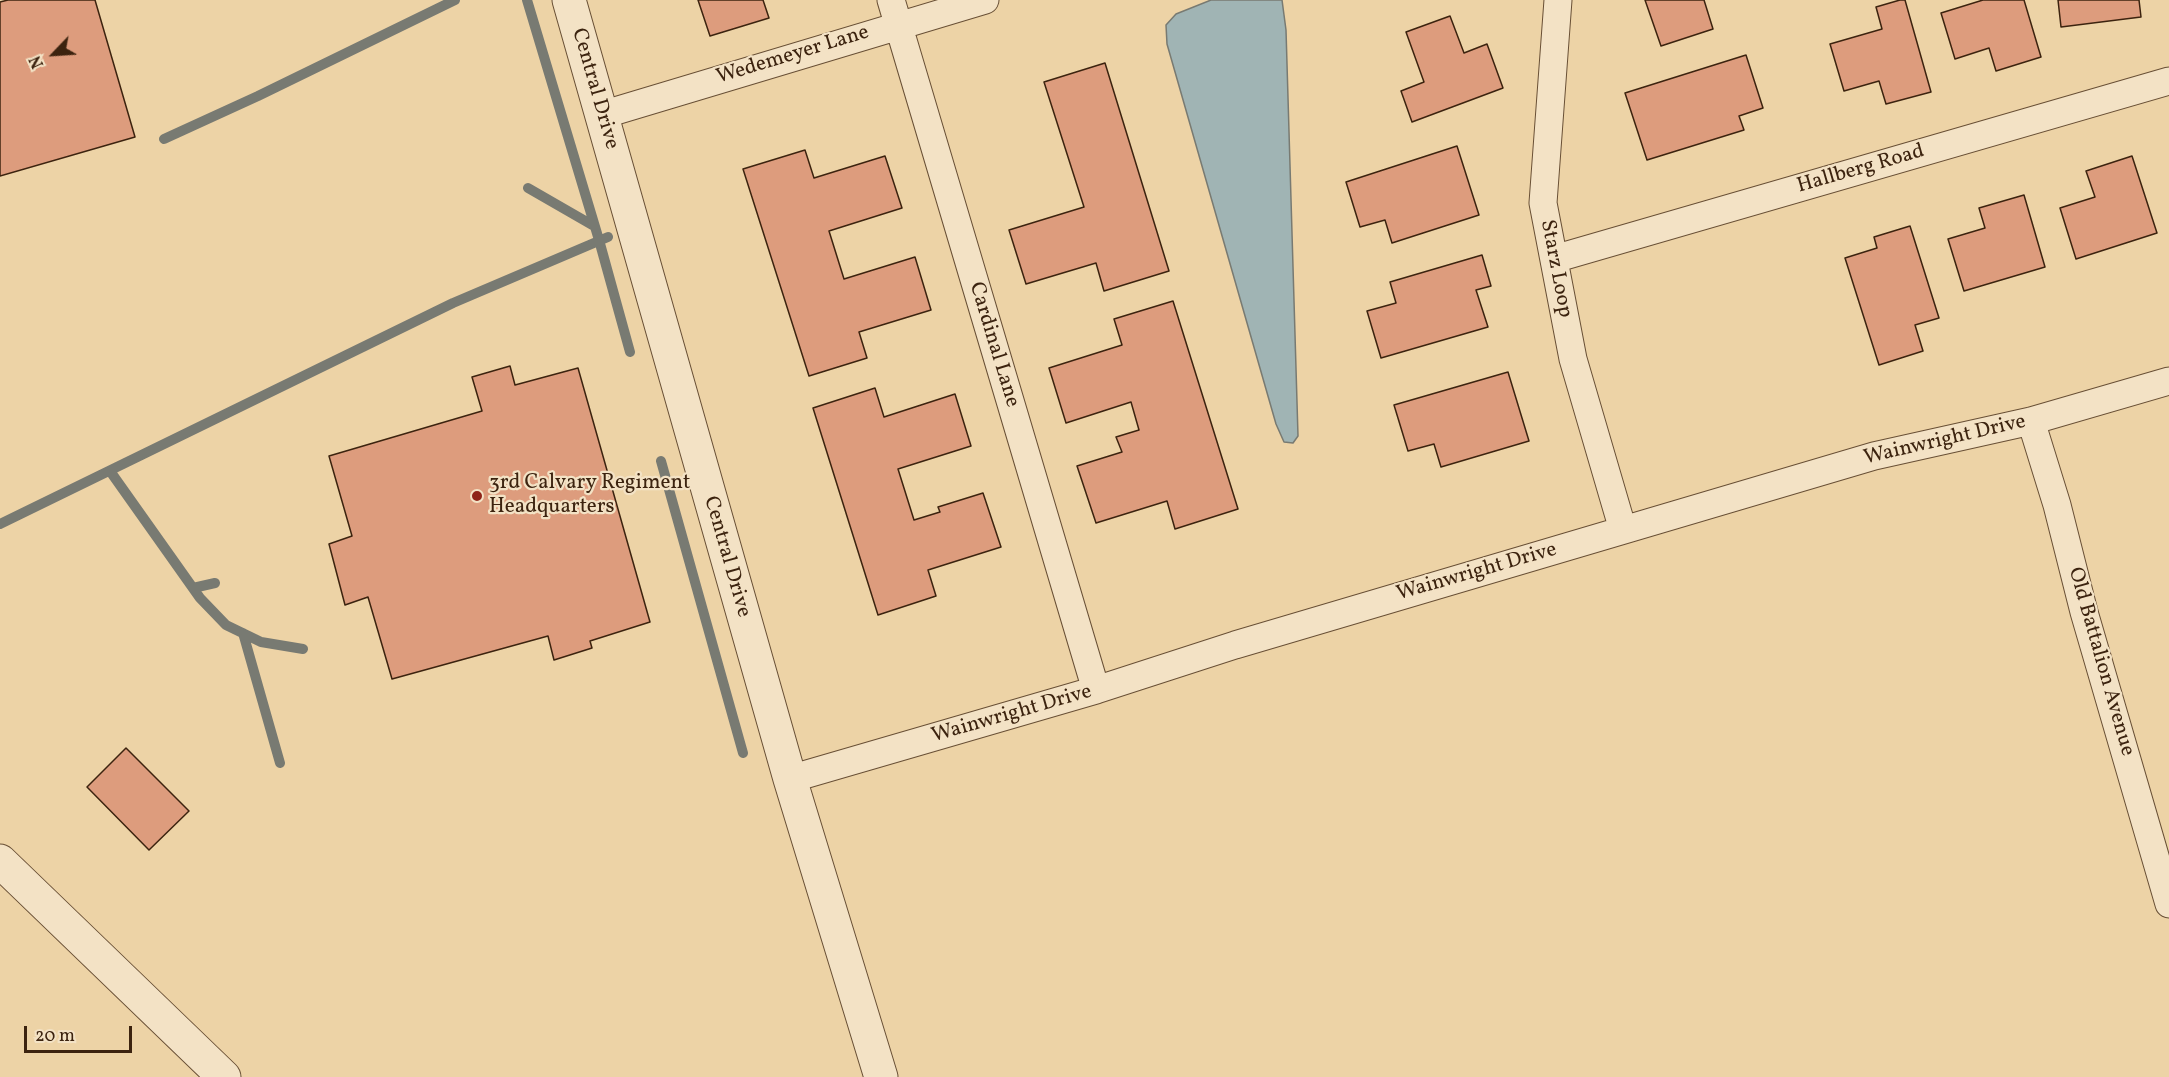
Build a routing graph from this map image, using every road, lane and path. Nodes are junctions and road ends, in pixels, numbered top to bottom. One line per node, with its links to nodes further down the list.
1 (569, 0): 6 (street, Central Drive)
2 (985, 0): 4 (street, Wedemeyer Lane)
3 (1558, 0): 7 (street, Starz Loop)
4 (894, 12): 6 (street, Wedemeyer Lane); 11 (street, Cardinal Lane)
5 (2169, 81): 7 (street, Hallberg Road)
6 (602, 115): 12 (street, Central Drive)
7 (1554, 259): 10 (street, Starz Loop)
8 (2169, 381): 9 (street, Wainwright Drive)
9 (2031, 421): 10 (street, Wainwright Drive); 14 (street, Old Battalion Avenue)
10 (1623, 530): 11 (street, Wainwright Drive)
11 (1096, 690): 12 (street, Wainwright Drive)
12 (790, 779): 16 (street, Central Drive)
13 (0, 861): 15 (street)
14 (2169, 904)
15 (224, 1077)
16 (881, 1077)

